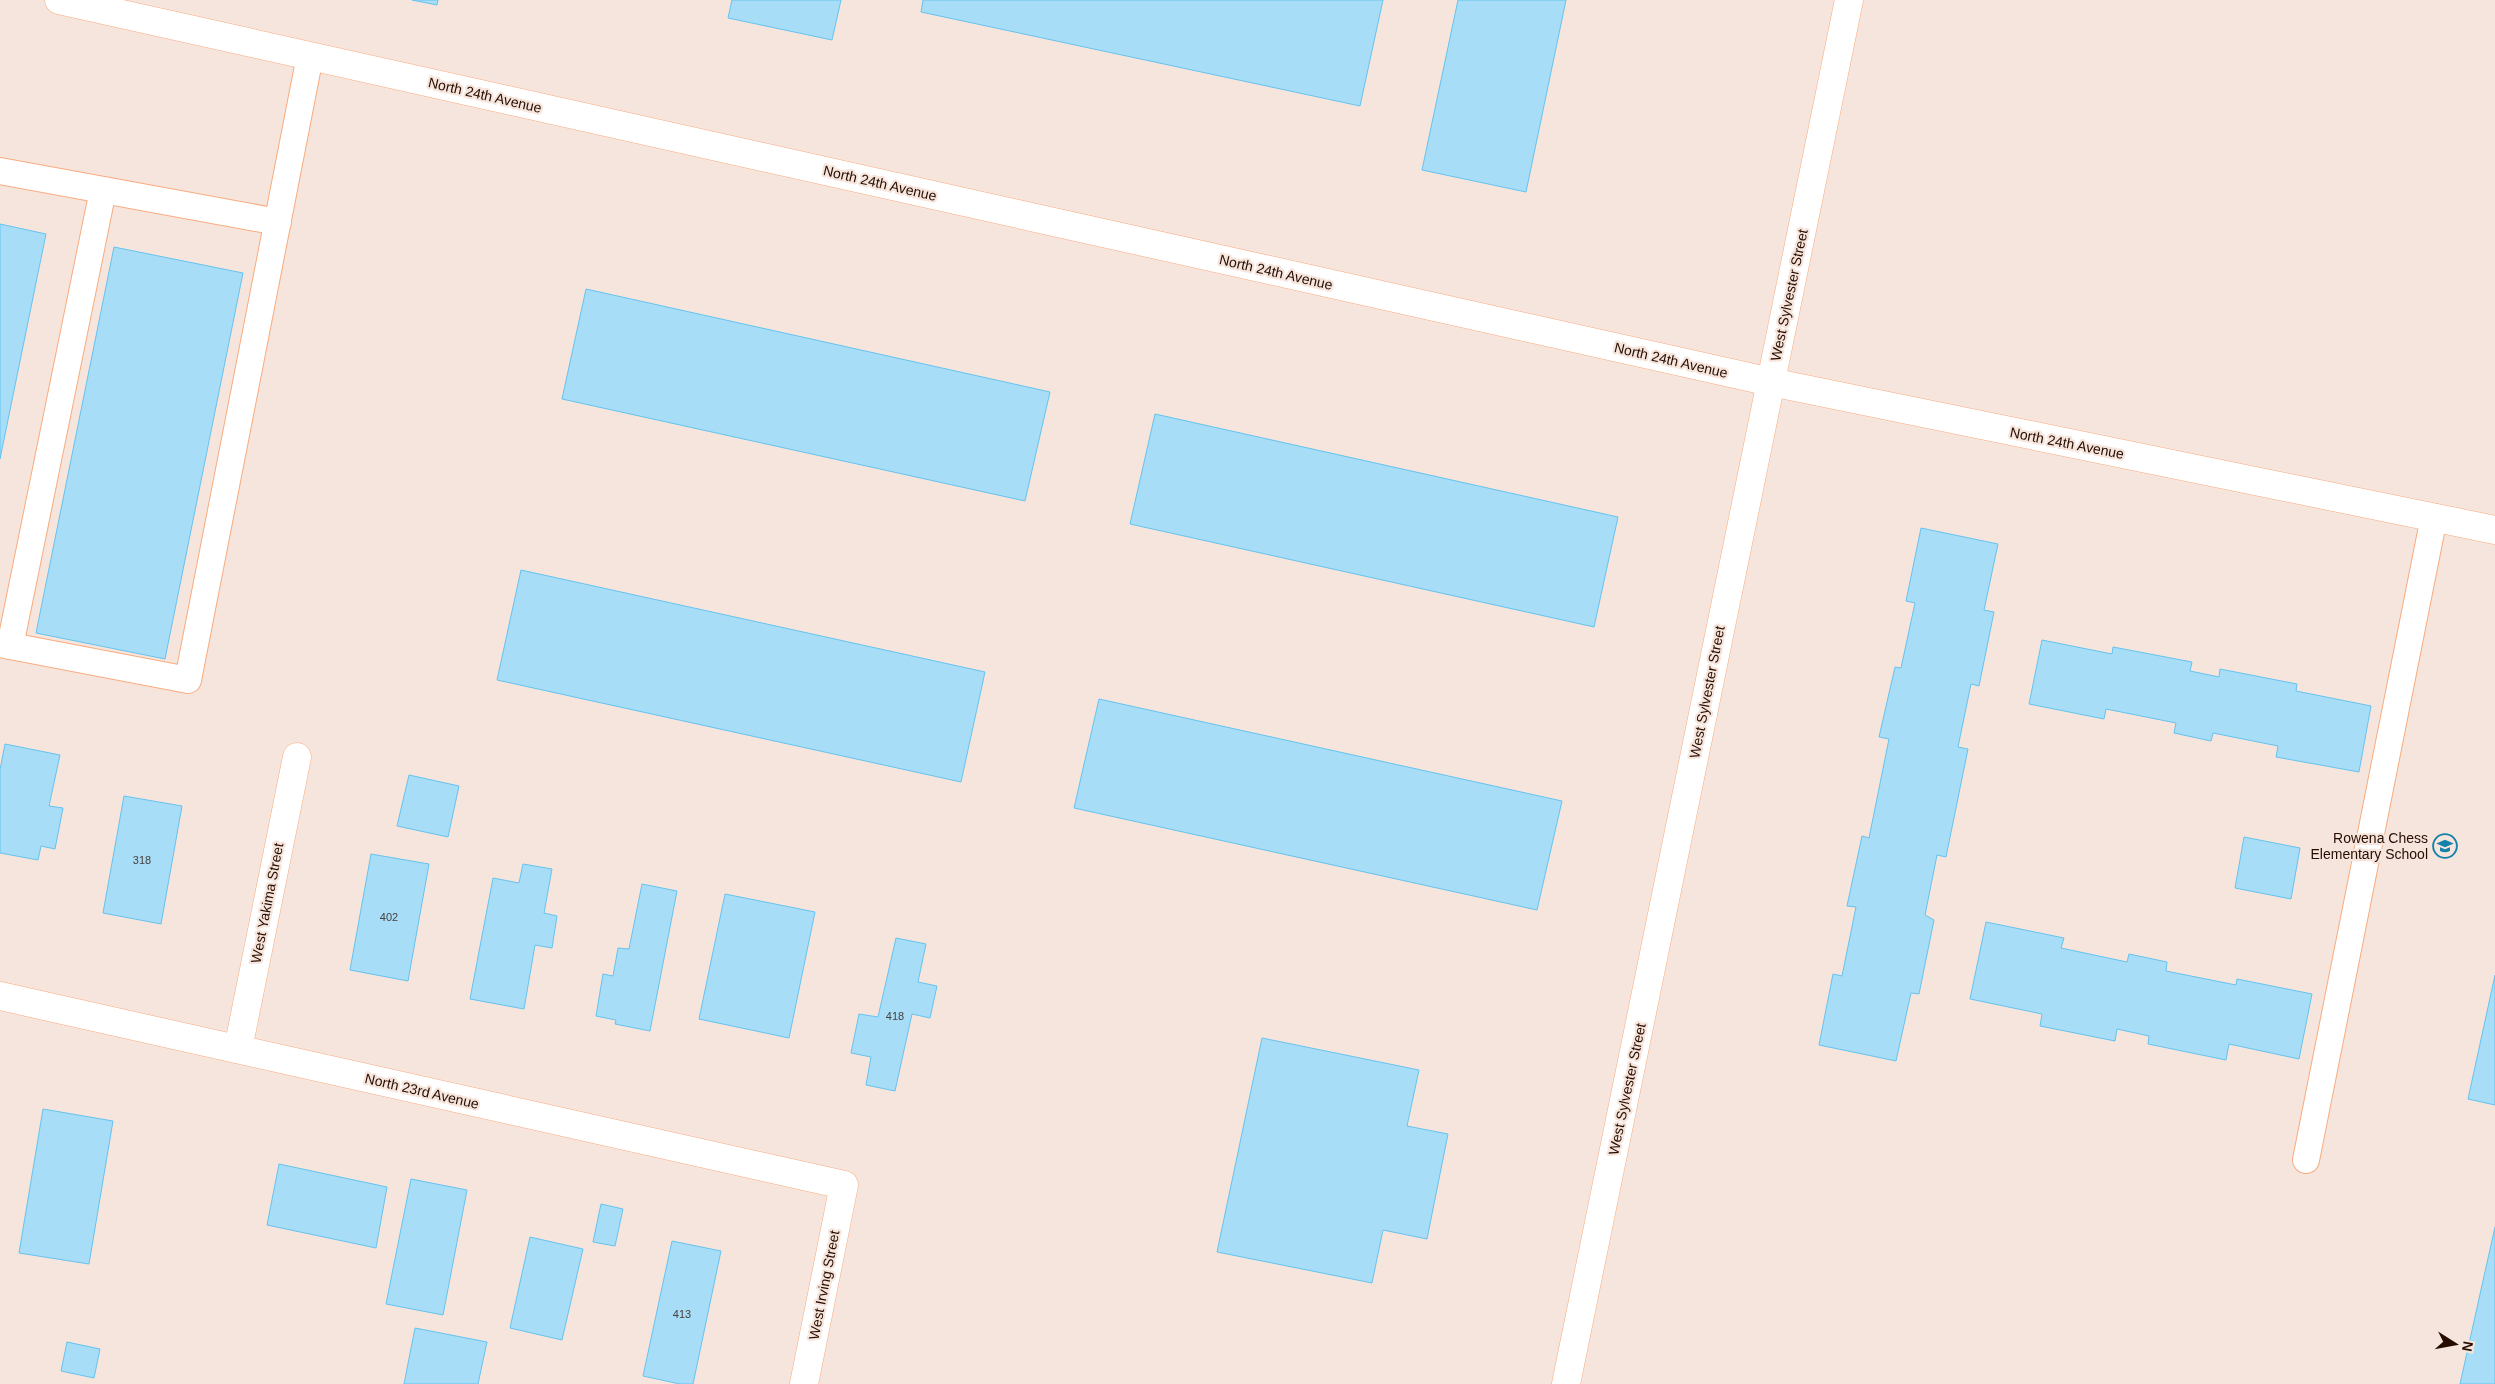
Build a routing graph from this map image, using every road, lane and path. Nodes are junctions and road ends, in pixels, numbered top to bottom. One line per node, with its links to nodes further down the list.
1 (59, 0): 3 (street, North 24th Avenue)
2 (1849, 0): 7 (street, West Sylvester Street)
3 (310, 56): 6 (lane); 7 (street, North 24th Avenue)
4 (0, 171): 5 (lane)
5 (103, 190): 6 (lane); 10 (lane)
6 (278, 222): 10 (lane)
7 (1771, 382): 8 (street, North 24th Avenue); 17 (street, West Sylvester Street)
8 (2434, 517): 9 (street, North 24th Avenue); 14 (lane)
9 (2495, 530)
10 (5, 645)
11 (297, 757): 13 (street, West Yakima Street)
12 (0, 996): 13 (street, North 23rd Avenue)
13 (238, 1049): 15 (street, North 23rd Avenue)
14 (2306, 1160)
15 (844, 1185): 16 (street, West Irving Street)
16 (804, 1384)
17 (1566, 1384)

